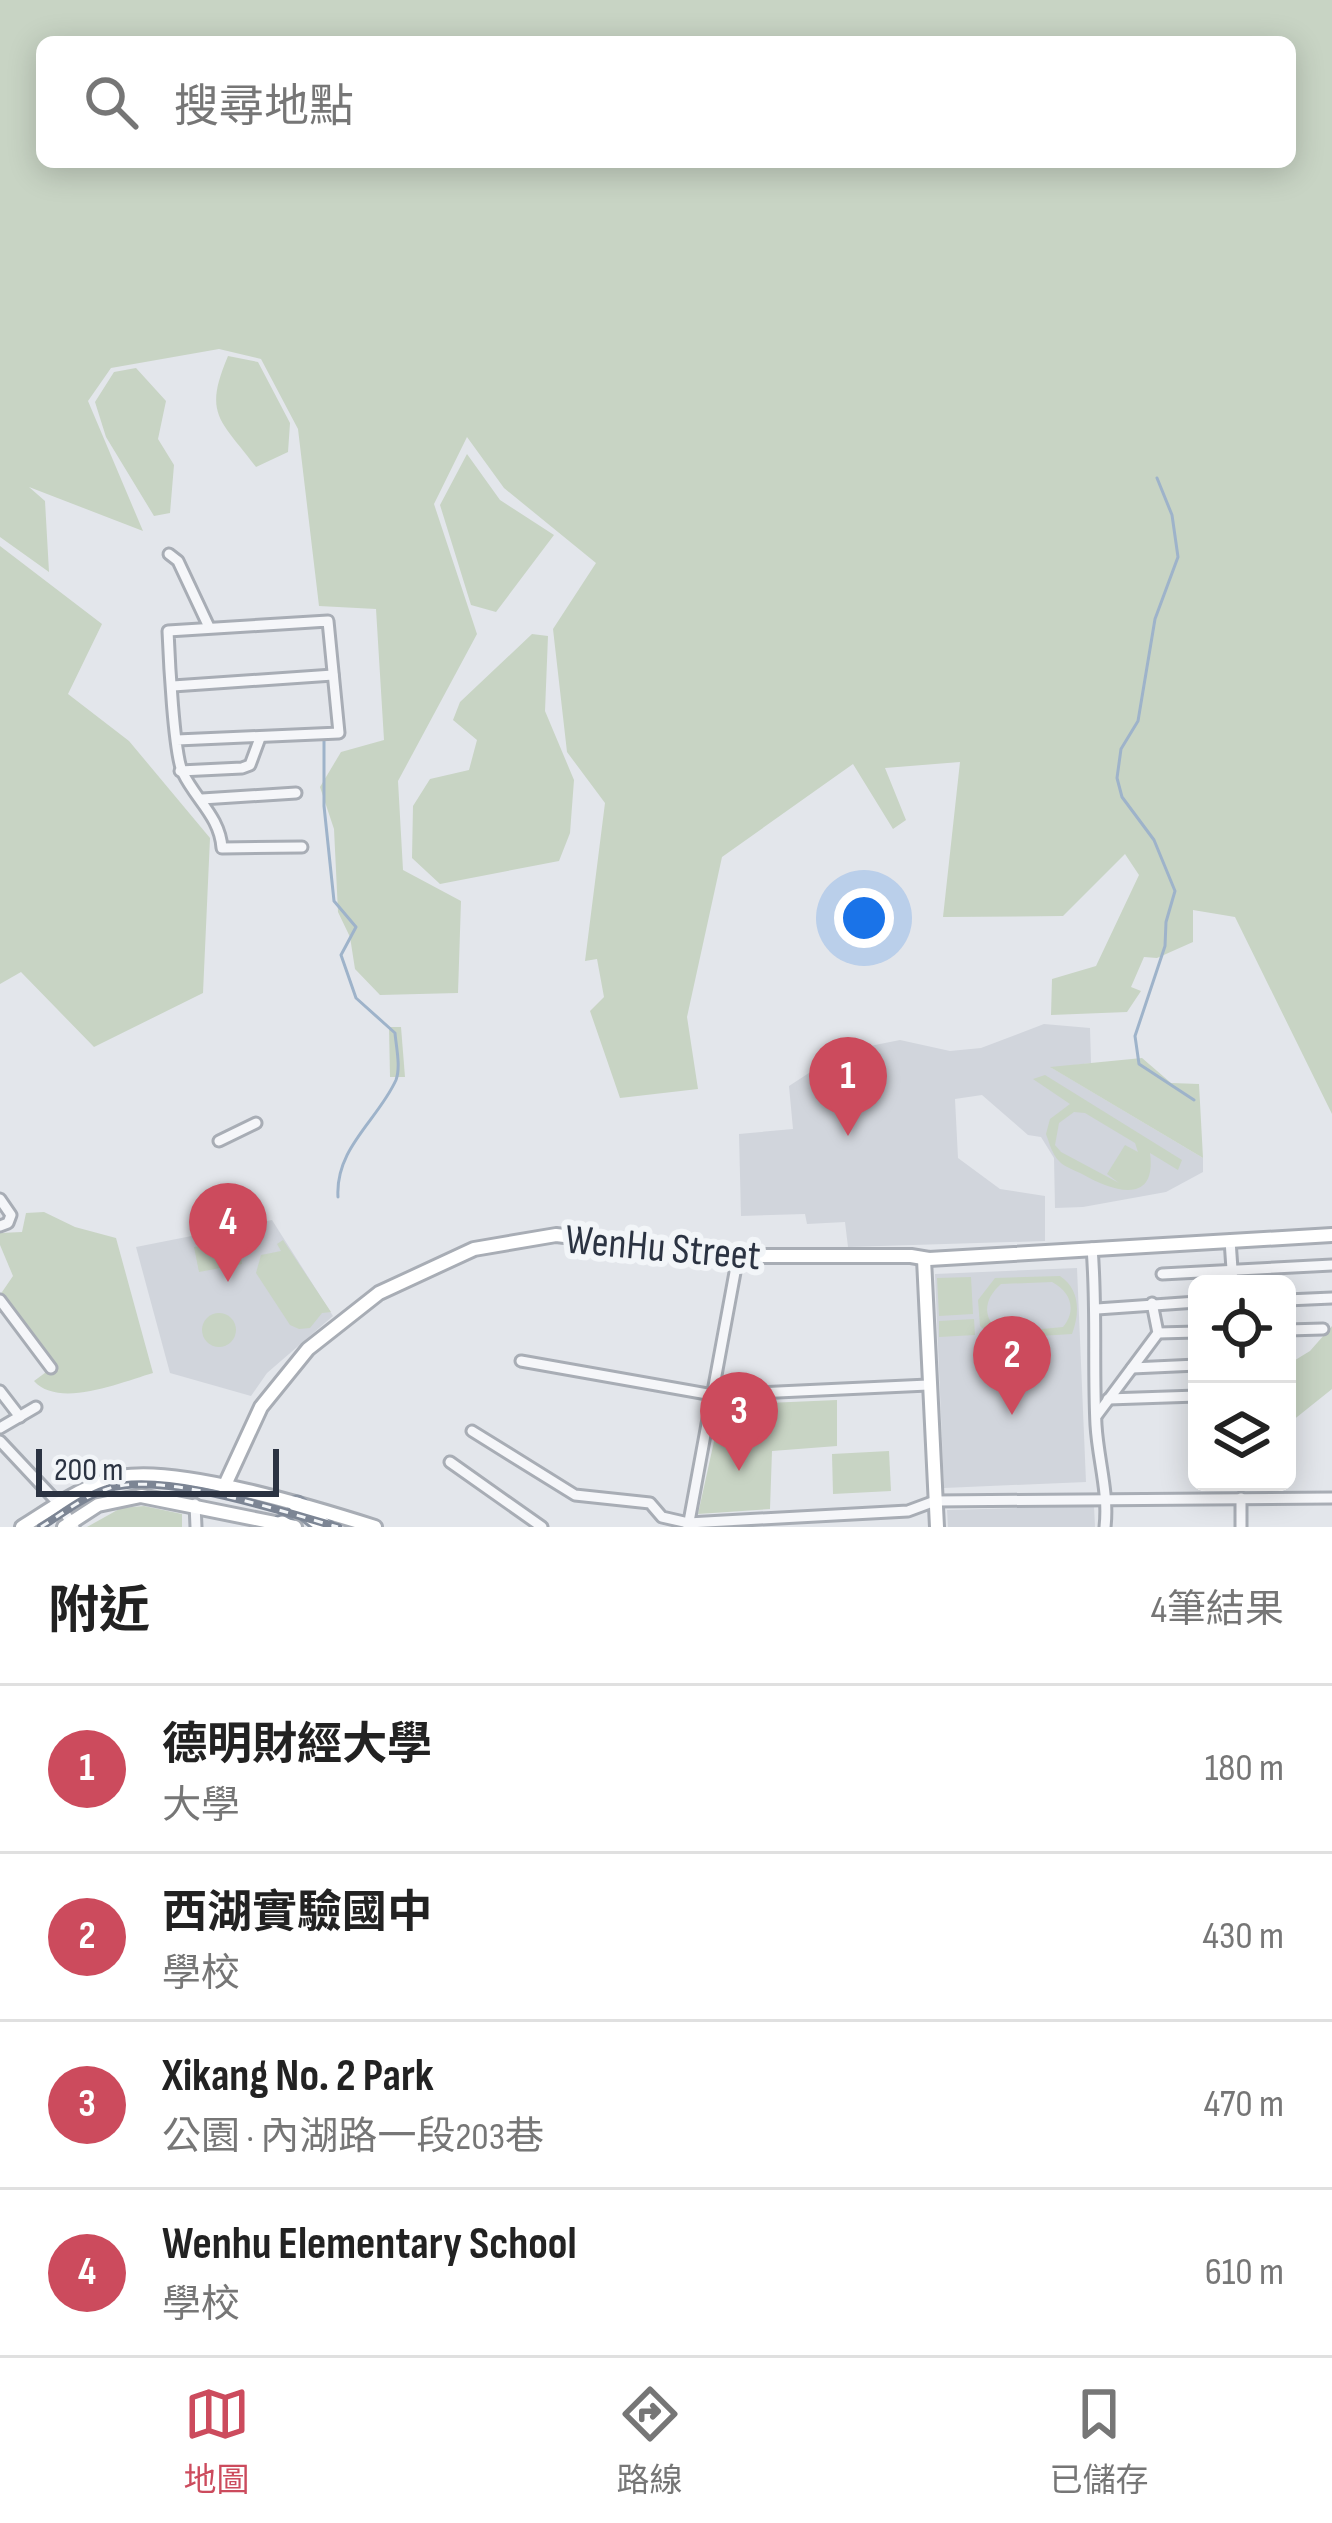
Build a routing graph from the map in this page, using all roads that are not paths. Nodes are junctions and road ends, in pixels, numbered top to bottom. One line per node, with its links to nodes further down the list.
1 (169, 554): 2 (street)
2 (209, 627): 3 (street); 4 (street)
3 (333, 675): 4 (street); 5 (street)
4 (173, 686): 6 (street)
5 (260, 738): 6 (street); 7 (street)
6 (177, 740): 7 (street)
7 (180, 770): 9 (street)
8 (296, 793): 9 (street)
9 (202, 799): 10 (street)
10 (302, 847)
11 (256, 1123): 12 (street)
12 (219, 1141)
13 (0, 1199): 14 (street)
14 (0, 1226)
15 (1332, 1234): 16 (street, WenHu Street)
16 (1231, 1240): 17 (street, WenHu Street); 23 (street)
17 (1092, 1248): 19 (street, WenHu Street); 30 (street)
18 (738, 1256): 19 (street, WenHu Street); 41 (street); 51 (street, WenHu Street)
19 (924, 1259): 39 (street)
20 (1332, 1265): 24 (street)
21 (1162, 1274): 22 (street)
22 (1188, 1275)
23 (1233, 1275)
24 (1256, 1275)
25 (1332, 1298): 27 (street)
26 (0, 1300): 37 (street)
27 (1296, 1300)
28 (1152, 1303): 29 (street); 30 (street); 34 (street)
29 (1188, 1303)
30 (1097, 1309): 46 (street)
31 (1323, 1329): 32 (street)
32 (1296, 1330)
33 (1188, 1332): 34 (street)
34 (1158, 1334): 38 (street)
35 (521, 1361): 41 (street)
36 (1188, 1365): 38 (street)
37 (51, 1368)
38 (1132, 1368): 43 (street)
39 (928, 1385): 41 (street); 55 (street)
40 (0, 1390): 45 (street)
41 (712, 1395): 59 (street)
42 (1188, 1396): 43 (street)
43 (1108, 1399): 46 (street)
44 (36, 1407): 45 (street)
45 (20, 1417): 47 (street)
46 (1096, 1417): 52 (street)
47 (0, 1428)
48 (472, 1431): 59 (street)
49 (0, 1441): 56 (street)
50 (450, 1462): 66 (street)
51 (224, 1487): 56 (street); 58 (street)
52 (1106, 1497): 53 (street); 55 (street); 68 (street)
53 (1241, 1498): 54 (street); 69 (street)
54 (1332, 1498)
55 (935, 1502): 59 (street); 67 (street)
56 (59, 1504): 60 (street); 62 (street)
57 (195, 1504): 60 (street); 61 (street); 63 (street)
58 (297, 1505): 64 (highway); 65 (street)
59 (688, 1525)
60 (70, 1526)
61 (288, 1526)
62 (22, 1527)
63 (196, 1527)
64 (325, 1527)
65 (375, 1527)
66 (542, 1527)
67 (937, 1527)
68 (1105, 1527)
69 (1241, 1527)

